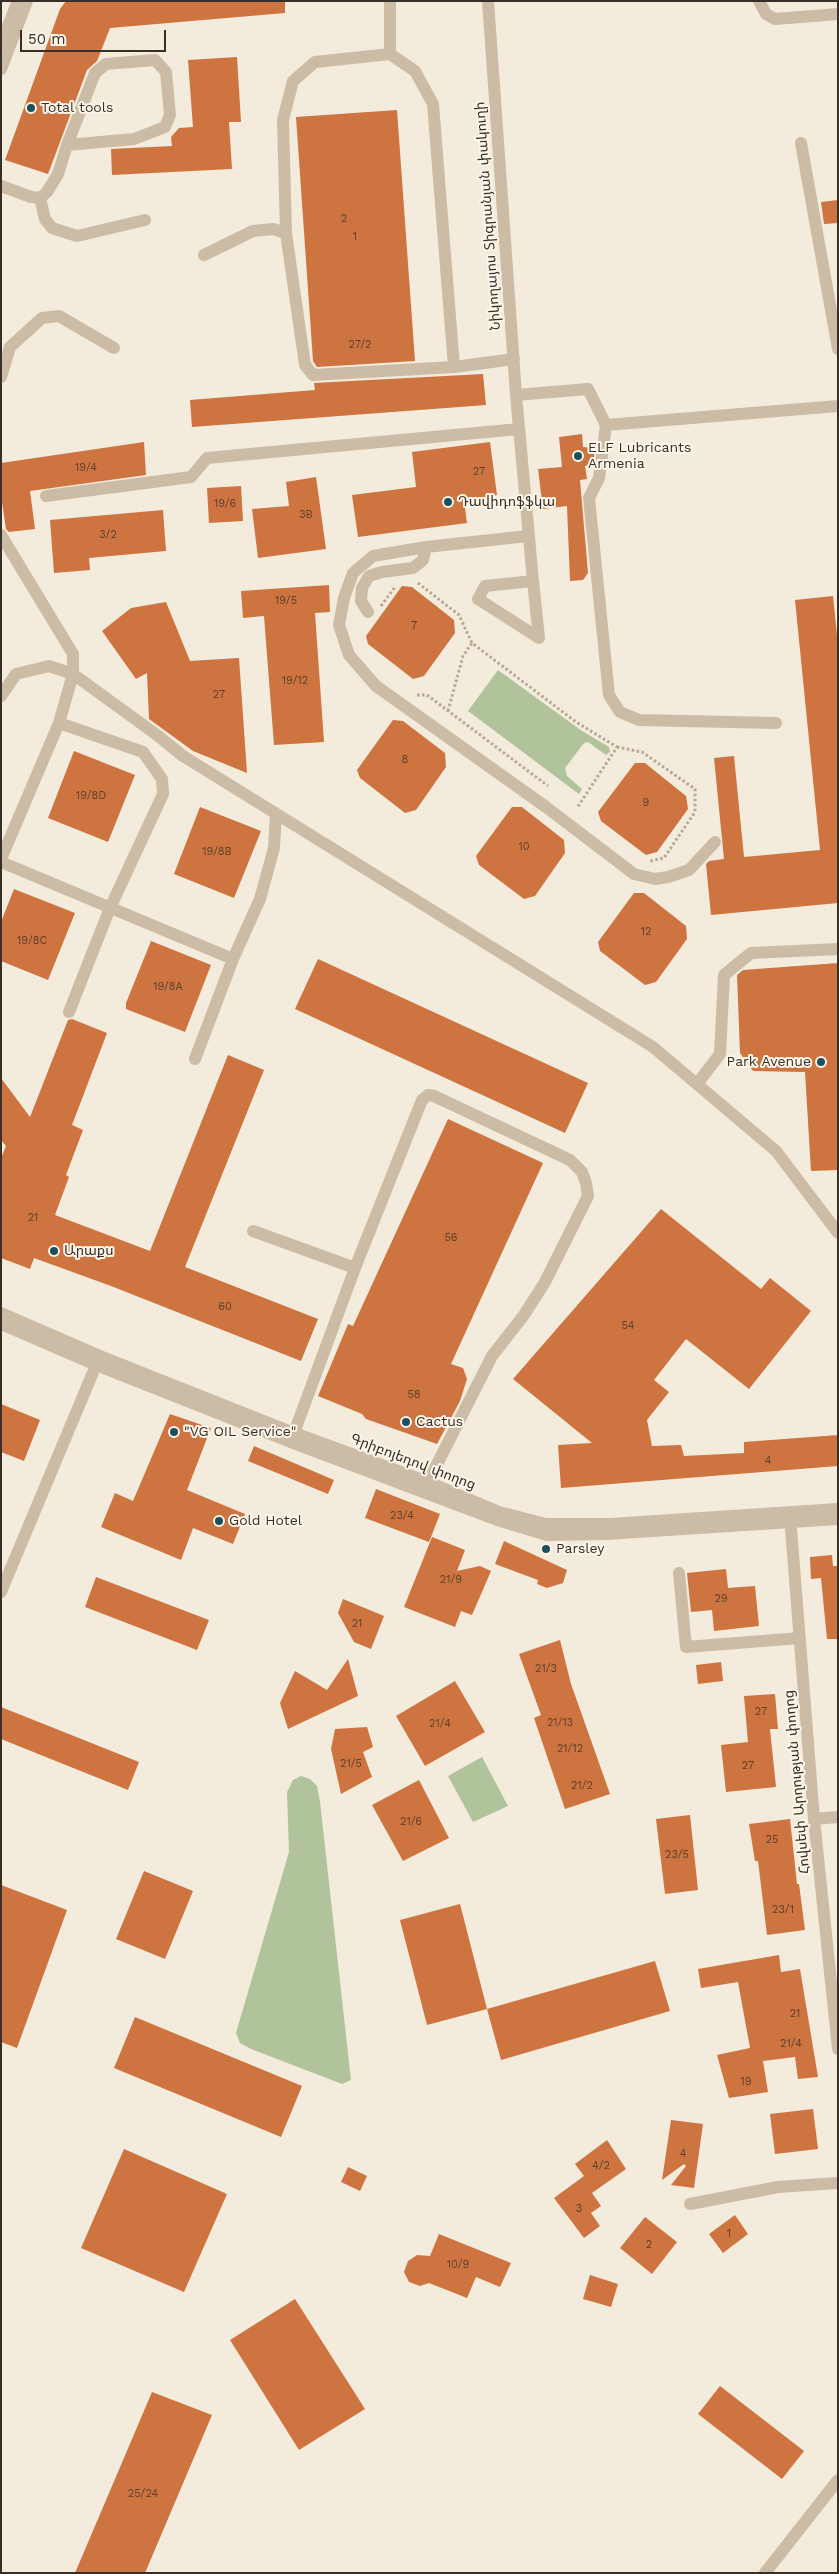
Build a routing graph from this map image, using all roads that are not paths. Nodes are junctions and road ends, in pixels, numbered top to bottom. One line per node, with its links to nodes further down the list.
1 (18, 1): 7 (street)
2 (27, 1): 9 (street)
3 (390, 1): 8 (street)
4 (488, 1): 19 (street, Նիկողայոս Տիգրանյան փակուղի)
5 (759, 1): 6 (street)
6 (838, 14)
7 (1, 43)
8 (390, 54): 15 (street); 20 (street)
9 (1, 69)
10 (801, 143): 18 (street)
11 (68, 145): 11 (street); 13 (street)
12 (1, 186): 13 (street)
13 (40, 198): 14 (street)
14 (145, 220)
15 (286, 233): 16 (street); 20 (street)
16 (204, 255)
17 (114, 348): 21 (street)
18 (838, 349)
19 (514, 359): 20 (street); 22 (street, Նիկողայոս Տիգրանյան փակուղի)
20 (454, 368)
21 (1, 377)
22 (516, 395): 24 (street); 25 (street, Նիկողայոս Տիգրանյան փակուղի)
23 (838, 406): 24 (street)
24 (606, 425): 35 (street)
25 (519, 429): 26 (street); 28 (street, Նիկողայոս Տիգրանյան փակուղի)
26 (46, 496)
27 (1, 535): 32 (street)
28 (528, 536): 29 (street); 30 (street, Նիկողայոս Տիգրանյան փակուղի)
29 (426, 547): 31 (street); 39 (street)
30 (533, 581): 30 (street, Նիկողայոս Տիգրանյան փակուղի)
31 (371, 613)
32 (73, 674): 33 (street); 34 (street); 36 (street)
33 (1, 696)
34 (59, 723): 37 (street); 40 (street)
35 (776, 723)
36 (157, 734): 37 (street); 38 (street)
37 (143, 752): 41 (street)
38 (276, 814): 43 (street); 46 (street)
39 (715, 842)
40 (1, 861): 41 (street)
41 (110, 908): 43 (street); 44 (street)
42 (838, 949): 46 (street)
43 (233, 959): 45 (street)
44 (69, 1012)
45 (194, 1059)
46 (697, 1084): 48 (street)
47 (253, 1231): 49 (street)
48 (838, 1233)
49 (355, 1268): 53 (street); 54 (street)
50 (1, 1313): 52 (street, Գրիբոյեդով փողոց)
51 (1, 1324): 52 (street, Գրիբոյեդով փողոց)
52 (98, 1361): 53 (street, Գրիբոյեդով փողոց); 56 (street, Գրիբոյեդով փողոց); 59 (street)
53 (294, 1433): 54 (street, Գրիբոյեդով փողոց)
54 (428, 1482): 56 (street, Գրիբոյեդով փողոց)
55 (838, 1509): 56 (street, Գրիբոյեդով փողոց)
56 (790, 1518): 57 (street, Գրիբոյեդով փողոց); 60 (street, Հովսեփ Արղության փողոց)
57 (838, 1519)
58 (679, 1573): 60 (street)
59 (1, 1592)
60 (800, 1638): 62 (street, Հովսեփ Արղության փողոց)
61 (838, 1817): 62 (street)
62 (814, 1819): 63 (street, Հովսեփ Արղության փողոց)
63 (835, 1993): 64 (street, Հովսեփ Արղության փողոց)
64 (838, 2049)
65 (838, 2183): 66 (street)
66 (690, 2204)
67 (838, 2480): 68 (street)
68 (765, 2573)

